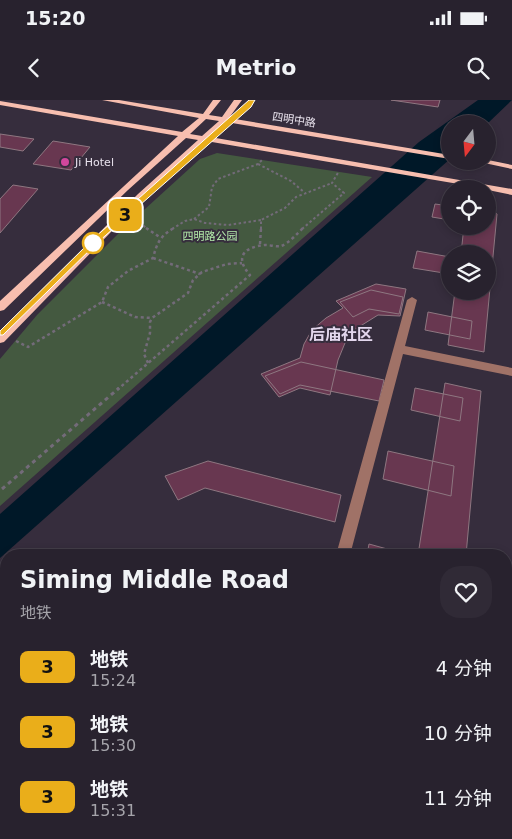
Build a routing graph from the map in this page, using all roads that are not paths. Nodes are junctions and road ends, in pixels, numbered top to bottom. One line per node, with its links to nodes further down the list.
1 (106, 100): 5 (main road, 四明中路)
2 (217, 100): 5 (main road)
3 (238, 100): 6 (main road)
4 (0, 103): 7 (main road)
5 (204, 117): 6 (main road, 四明中路); 7 (main road)
6 (224, 120): 8 (main road); 9 (main road, 四明中路)
7 (182, 136): 8 (main road); 14 (main road)
8 (203, 140): 12 (main road); 15 (main road)
9 (441, 155)
10 (496, 164): 11 (main road)
11 (512, 166)
12 (512, 192)
13 (412, 300): 16 (street)
14 (2, 302)
15 (2, 338)
16 (398, 349): 17 (street); 18 (street)
17 (512, 372)
18 (345, 549)

